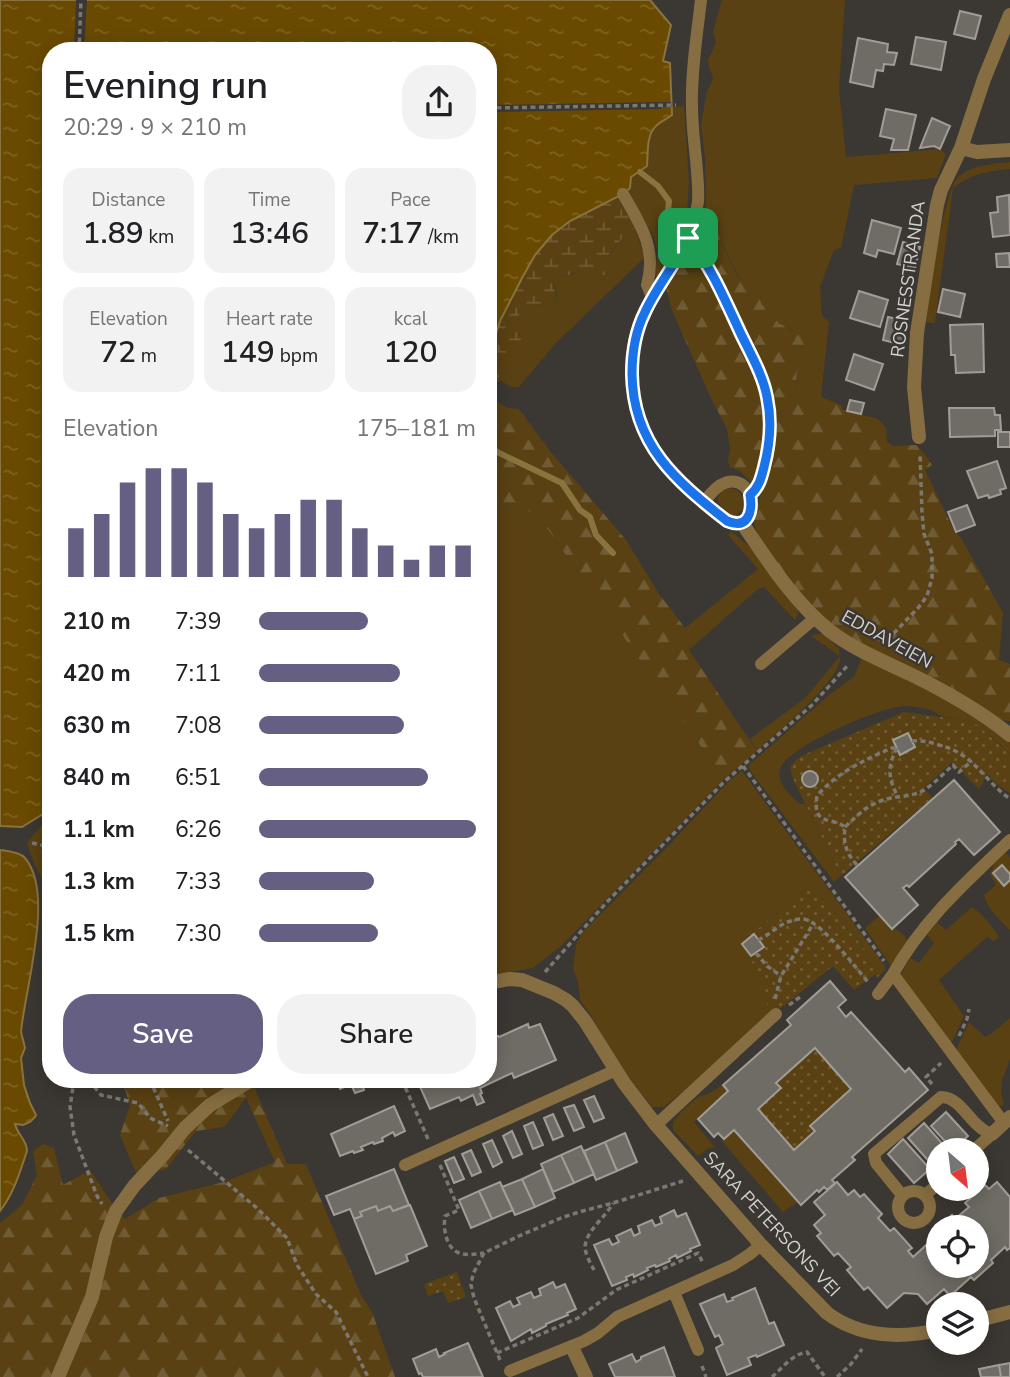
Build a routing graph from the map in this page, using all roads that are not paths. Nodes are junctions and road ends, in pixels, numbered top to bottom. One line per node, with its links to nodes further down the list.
1 (701, 0): 6 (lane)
2 (1010, 15): 3 (street, ROSNESSTRANDA)
3 (961, 148): 4 (street); 7 (street, ROSNESSTRANDA)
4 (1010, 150)
5 (623, 194): 6 (lane)
6 (652, 297): 8 (lane)
7 (919, 437)
8 (704, 503): 9 (street, EDDAVEIEN); 9 (lane)
9 (742, 523): 10 (street, EDDAVEIEN)
10 (815, 618): 11 (lane); 12 (street, EDDAVEIEN)
11 (761, 664)
12 (1010, 735)
13 (1010, 840): 14 (lane)
14 (893, 974): 16 (lane); 20 (lane)
15 (497, 982): 18 (street, SARA PETERSONS VEI)
16 (878, 994)
17 (776, 1014): 21 (lane)
18 (616, 1070): 21 (street, SARA PETERSONS VEI); 24 (lane)
19 (238, 1088): 35 (street)
20 (1007, 1120): 22 (street)
21 (656, 1125): 27 (street, SARA PETERSONS VEI)
22 (992, 1134): 23 (lane); 25 (lane)
23 (988, 1138)
24 (405, 1165)
25 (902, 1195): 26 (lane); 26 (lane)
26 (925, 1195)
27 (761, 1245): 28 (lane); 31 (street, SARA PETERSONS VEI)
28 (674, 1292): 32 (lane); 33 (lane)
29 (1010, 1312): 30 (street)
30 (989, 1318)
31 (926, 1332)
32 (572, 1347): 34 (lane); 36 (street)
33 (698, 1350)
34 (510, 1371)
35 (58, 1377)
36 (586, 1377)

